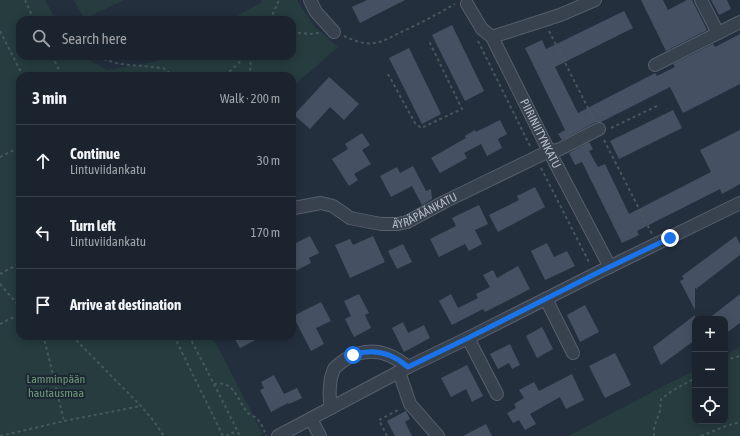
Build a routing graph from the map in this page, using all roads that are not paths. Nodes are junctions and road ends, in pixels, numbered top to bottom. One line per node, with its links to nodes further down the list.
1 (310, 0): 6 (street)
2 (595, 0): 8 (street)
3 (701, 0): 7 (street)
4 (463, 3): 8 (street, PIIRINIITYNKATU)
5 (740, 22): 7 (street)
6 (334, 32)
7 (718, 33): 9 (street)
8 (492, 36): 11 (street, PIIRINIITYNKATU)
9 (655, 65)
10 (603, 130): 11 (street, ÄYRÄPÄÄNKATU)
11 (549, 151): 13 (street, ÄYRÄPÄÄNKATU); 14 (street, PIIRINIITYNKATU)
12 (740, 203): 14 (street)
13 (296, 208)
14 (610, 267): 15 (street)
15 (546, 299): 16 (street); 17 (street)
16 (468, 338): 18 (street); 19 (street)
17 (574, 353)
18 (403, 370): 20 (street); 20 (street); 24 (street)
19 (497, 394)
20 (331, 408): 21 (street)
21 (311, 419): 22 (street); 23 (street)
22 (278, 436)
23 (320, 436)
24 (438, 436)

